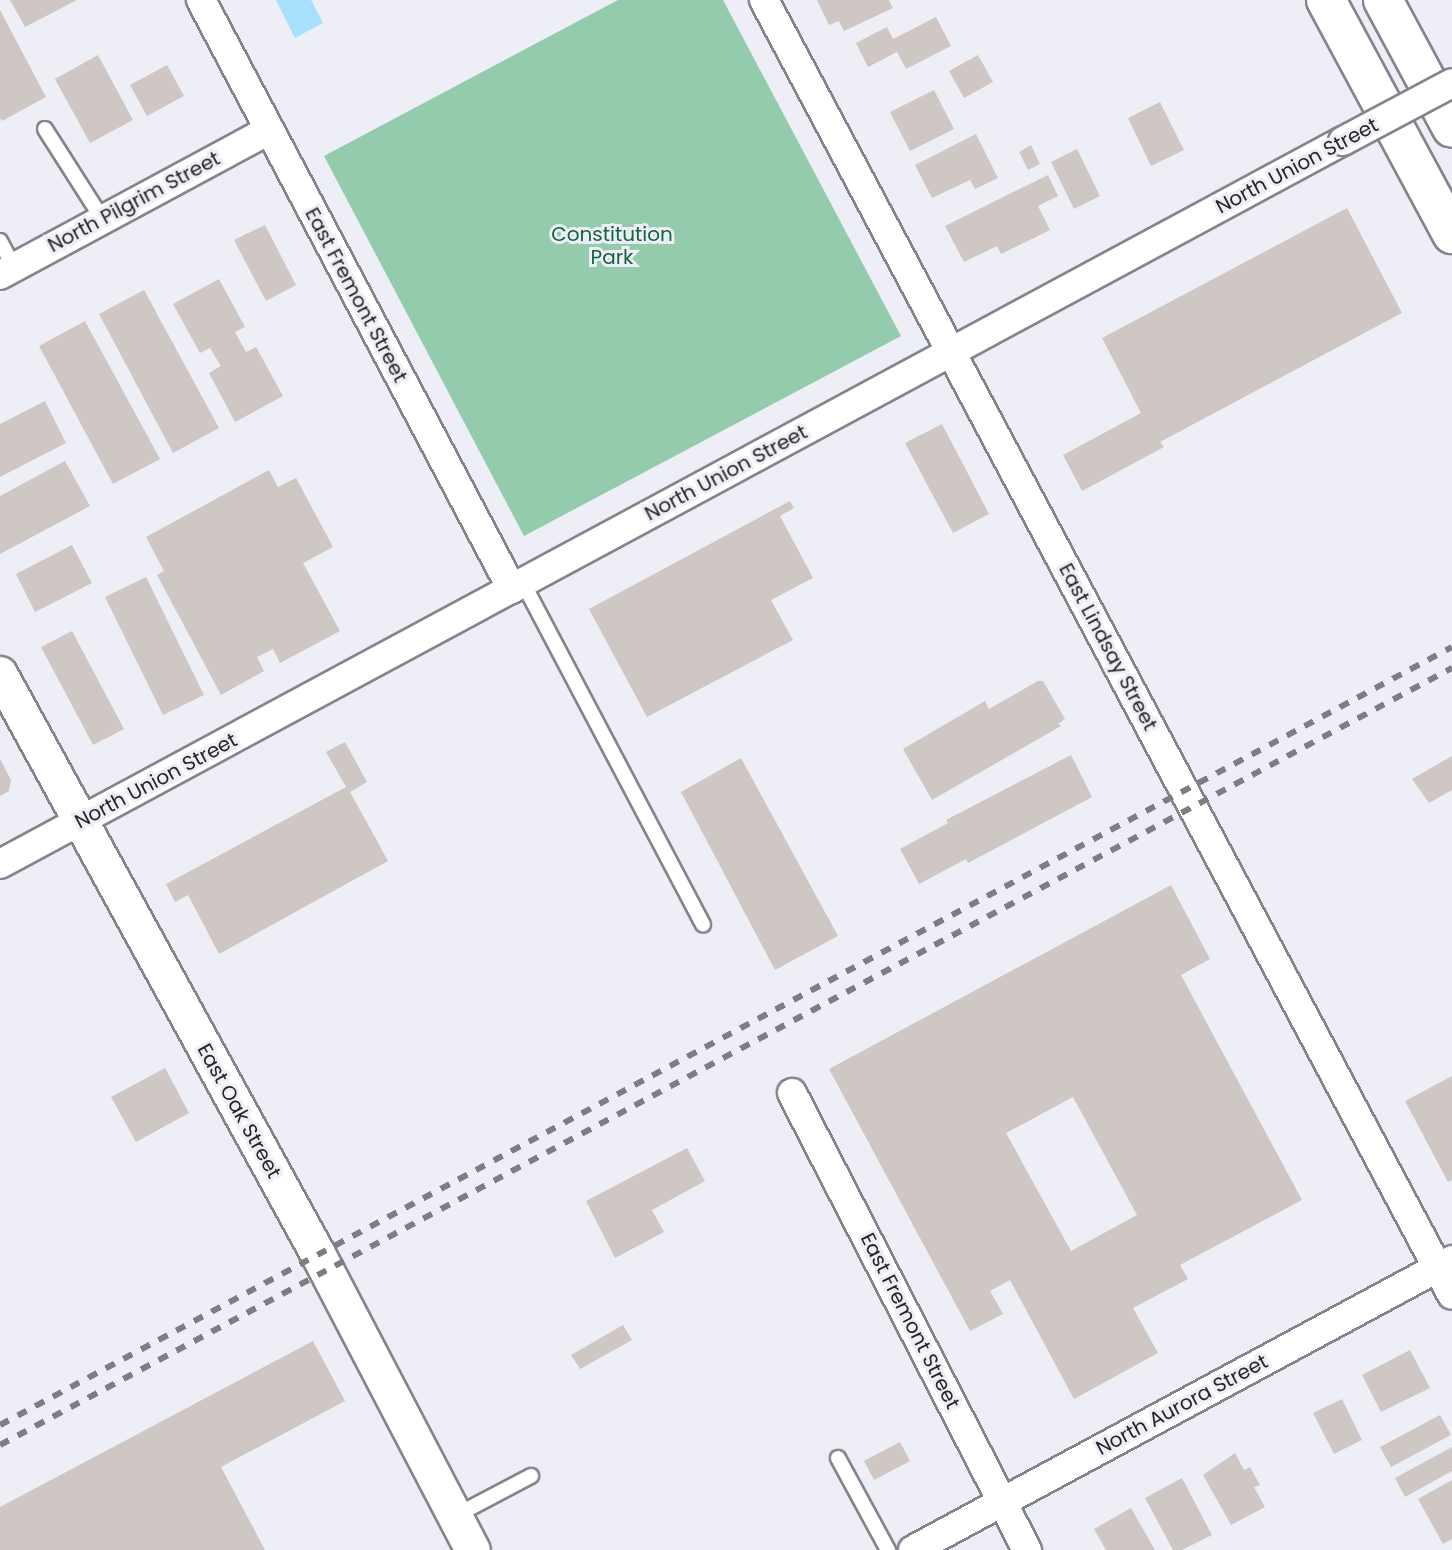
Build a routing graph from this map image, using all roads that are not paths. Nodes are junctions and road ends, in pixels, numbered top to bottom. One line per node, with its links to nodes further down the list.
1 (201, 0): 8 (street, East Fremont Street)
2 (764, 0): 13 (street, East Lindsay Street)
3 (1326, 0): 10 (main road)
4 (1383, 0): 6 (main road)
5 (1452, 83): 13 (street, North Union Street, bridge)
6 (1452, 128)
7 (45, 129): 9 (lane)
8 (269, 130): 9 (street, North Pilgrim Street); 14 (street, East Fremont Street)
9 (103, 220): 12 (street, North Pilgrim Street)
10 (1452, 234)
11 (0, 241): 12 (lane)
12 (7, 271)
13 (951, 352): 14 (street, North Union Street); 20 (street, East Lindsay Street)
14 (518, 586): 16 (street, North Union Street); 18 (lane)
15 (0, 674): 16 (street, East Oak Street)
16 (78, 823): 17 (street, North Union Street); 25 (street, East Oak Street)
17 (0, 864)
18 (703, 925)
19 (792, 1093): 24 (street, East Fremont Street)
20 (1445, 1264): 21 (street, East Lindsay Street); 24 (street, North Aurora Street)
21 (1452, 1295)
22 (838, 1458): 27 (lane)
23 (531, 1476): 25 (lane)
24 (1002, 1502): 28 (street, North Aurora Street); 29 (street, East Fremont Street)
25 (455, 1516): 26 (street, East Oak Street)
26 (473, 1550)
27 (888, 1550)
28 (913, 1550)
29 (1027, 1550)

